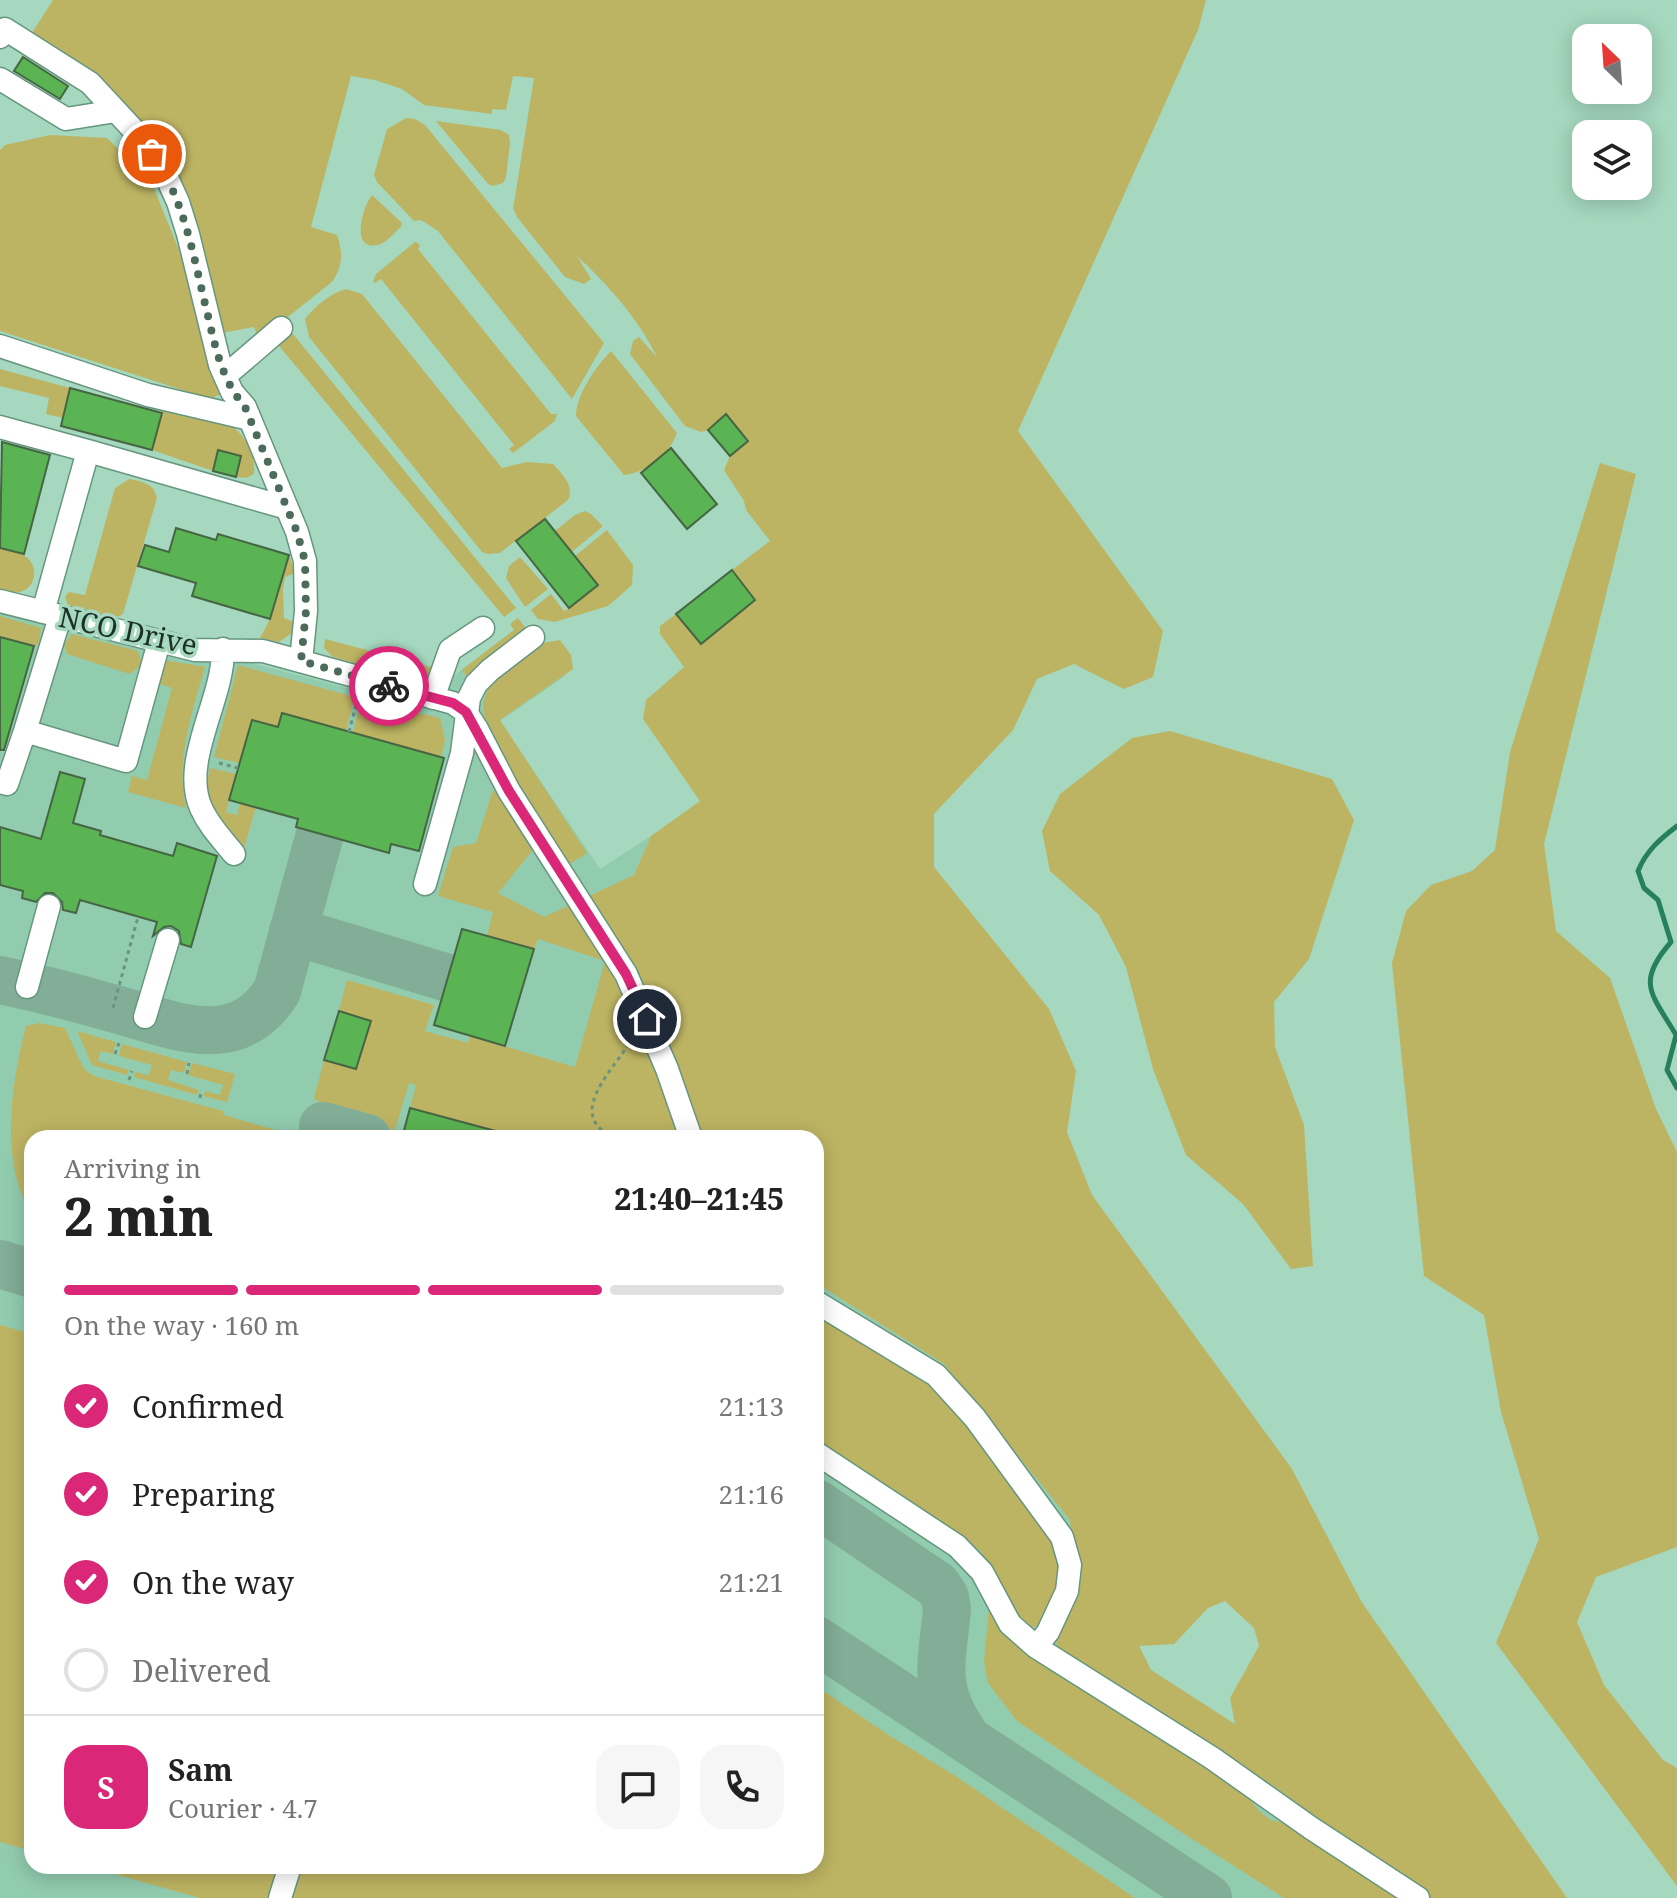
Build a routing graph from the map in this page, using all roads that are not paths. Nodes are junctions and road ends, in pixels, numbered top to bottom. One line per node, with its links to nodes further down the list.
1 (11, 31): 3 (lane)
2 (0, 79): 3 (lane)
3 (116, 111): 6 (lane)
4 (281, 328): 6 (lane)
5 (0, 346): 7 (lane)
6 (225, 376): 7 (lane)
7 (250, 419): 10 (lane)
8 (0, 427): 9 (lane)
9 (88, 451): 10 (lane); 12 (lane)
10 (287, 508): 17 (lane)
11 (0, 601): 12 (lane, NCO Drive)
12 (51, 615): 15 (lane, NCO Drive); 20 (lane)
13 (483, 628): 18 (lane)
14 (533, 637): 19 (lane)
15 (159, 642): 16 (lane, NCO Drive); 20 (lane)
16 (223, 649): 17 (lane, NCO Drive); 22 (lane)
17 (301, 661): 18 (lane, NCO Drive)
18 (438, 699): 19 (lane, NCO Drive)
19 (466, 712): 23 (lane); 28 (lane)
20 (25, 731): 21 (lane)
21 (0, 782)
22 (234, 854)
23 (425, 884)
24 (49, 906): 26 (lane)
25 (168, 940): 27 (lane)
26 (27, 987)
27 (145, 1017)
28 (688, 1130)
29 (824, 1307): 31 (lane)
30 (824, 1458): 31 (lane)
31 (1036, 1647): 34 (lane)
32 (288, 1874): 33 (lane)
33 (280, 1898)
34 (1418, 1898)

